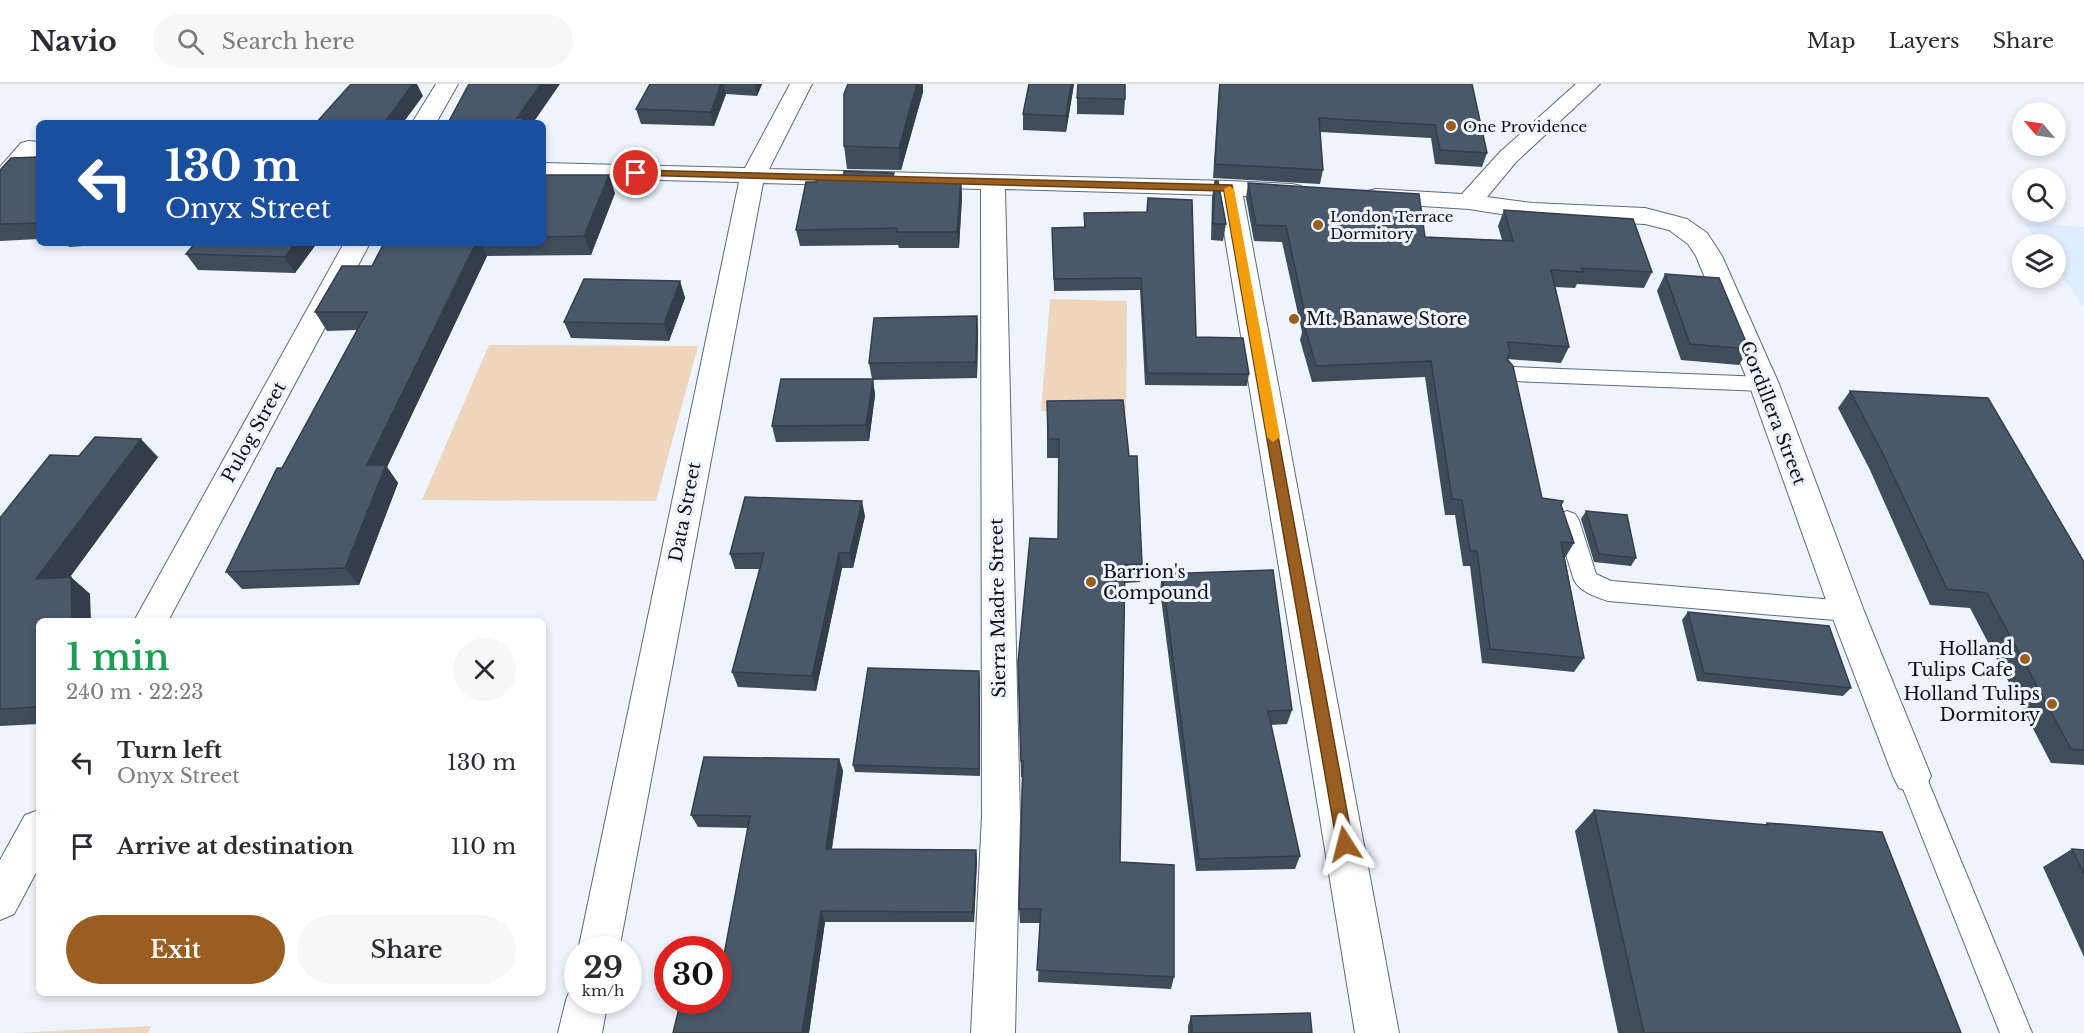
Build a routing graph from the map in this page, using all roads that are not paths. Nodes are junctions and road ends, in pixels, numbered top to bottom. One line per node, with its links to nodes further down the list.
1 (447, 84): 4 (street)
2 (801, 84): 7 (street, Data Street)
3 (1589, 84): 13 (street)
4 (426, 120)
5 (34, 148): 9 (street)
6 (546, 170): 7 (street)
7 (752, 177): 8 (street); 23 (street, Data Street)
8 (993, 182): 10 (street); 26 (street, Sierra Madre Street)
9 (0, 183)
10 (1228, 188): 11 (street); 27 (street)
11 (1320, 193)
12 (1354, 195): 13 (street, Cordillera Street)
13 (1469, 202): 16 (street, Cordillera Street)
14 (355, 246): 19 (street, Pulog Street)
15 (1512, 374): 16 (lane)
16 (1764, 384): 18 (street, Cordillera Street)
17 (1567, 520): 18 (lane)
18 (1847, 611): 20 (street, Cordillera Street)
19 (154, 618)
20 (1912, 776): 28 (lane)
21 (36, 834): 22 (street)
22 (0, 900)
23 (601, 936)
24 (584, 1014): 25 (street)
25 (580, 1033)
26 (993, 1033)
27 (1377, 1033)
28 (2016, 1033)

